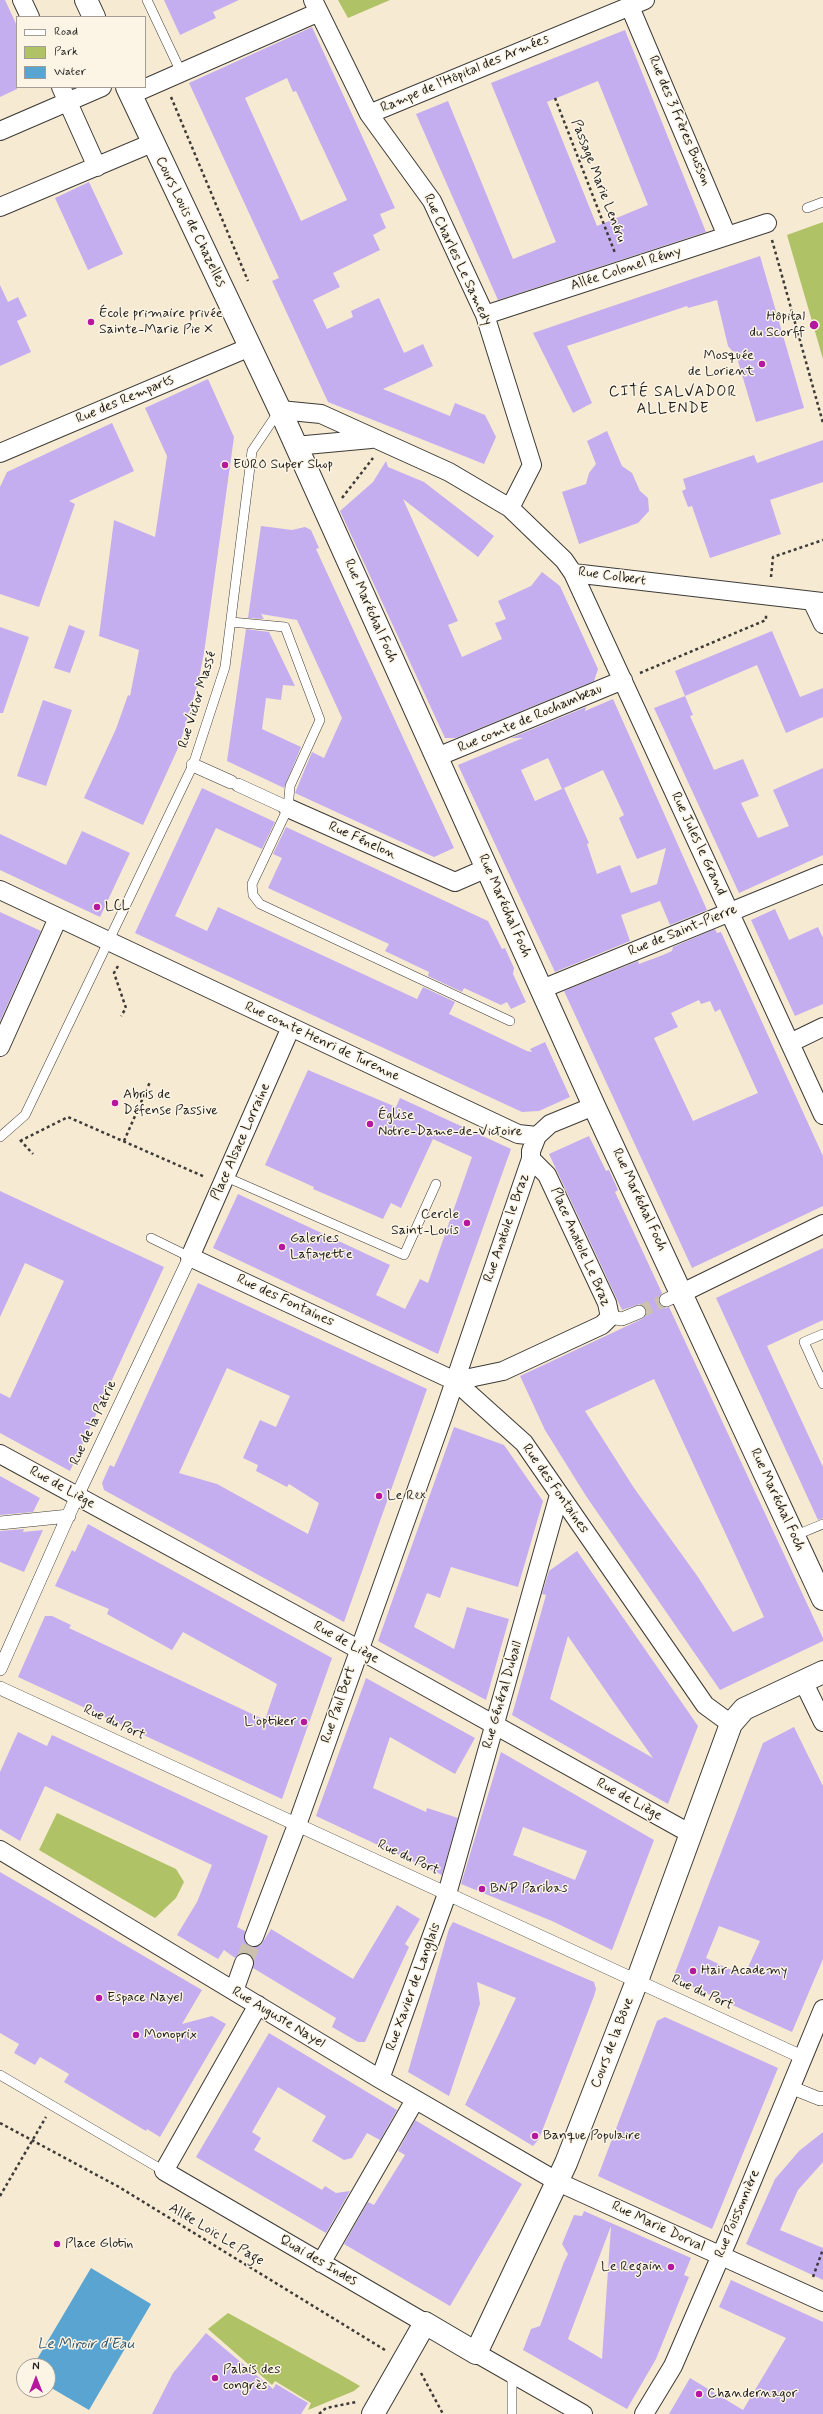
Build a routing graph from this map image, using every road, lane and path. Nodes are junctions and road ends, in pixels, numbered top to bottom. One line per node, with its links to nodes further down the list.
1 (22, 0): 6 (street)
2 (86, 0): 7 (street)
3 (147, 0): 8 (lane)
4 (638, 3): 16 (street, Rampe de l'Hôpital des Armées); 24 (street, Rue des 3 Frères Busson)
5 (316, 6): 8 (street); 16 (street, Rampe de l'Hôpital des Armées)
6 (30, 16)
7 (94, 16)
8 (181, 72): 9 (street)
9 (164, 80): 10 (street); 26 (path, Cours Louis de Chazelles)
10 (146, 86)
11 (97, 88): 14 (street)
12 (138, 88): 13 (street)
13 (128, 91): 18 (street, Cours Louis de Chazelles)
14 (65, 95): 17 (street); 19 (street)
15 (555, 98): 25 (path, Passage Marie Lenéru)
16 (370, 114): 27 (street, Rue Charles Le Samedy)
17 (0, 131)
18 (152, 143): 19 (street, Cours Louis de Chazelles); 28 (street, Cours Louis de Chazelles)
19 (97, 167): 21 (street, Cours Louis de Chazelles)
20 (823, 202): 22 (lane)
21 (0, 207)
22 (807, 208)
23 (767, 223): 24 (street, Allée Colonel Rémy); 30 (path)
24 (727, 236): 25 (street, Allée Colonel Rémy)
25 (622, 270): 27 (street, Allée Colonel Rémy)
26 (248, 281)
27 (485, 315): 34 (street, Rue Charles Le Samedy)
28 (250, 347): 29 (street, Cours Louis de Chazelles); 33 (street, Rue des Remparts)
29 (280, 410): 31 (street, Rue Colbert); 32 (street, Cours Louis de Chazelles); 40 (lane, Rue Victor Massé)
30 (823, 423)
31 (375, 440): 32 (street, Rue Colbert); 34 (street, Rue Colbert); 35 (path)
32 (295, 446): 35 (street)
33 (0, 453)
34 (510, 508): 37 (street, Rue Colbert)
35 (328, 517): 43 (street, Rue Maréchal Foch)
36 (823, 540): 38 (path)
37 (573, 573): 38 (street, Rue Colbert); 42 (street, Rue Jules le Grand)
38 (768, 596): 39 (street, Rue Colbert); 42 (path)
39 (818, 601): 41 (street)
40 (231, 622): 44 (lane, Rue Victor Massé); 45 (lane)
41 (823, 624)
42 (623, 680): 43 (street, Rue comte de Rochambeau); 49 (street, Rue Jules le Grand)
43 (437, 757): 46 (street, Rue Maréchal Foch)
44 (193, 765): 45 (street, Rue Fénelon); 51 (lane, Rue Victor Massé)
45 (288, 808): 46 (street, Rue Fénelon); 55 (lane)
46 (487, 868): 53 (street, Rue Maréchal Foch)
47 (823, 874): 49 (street, Rue de Saint-Pierre)
48 (0, 890): 50 (street, Rue comte Henri de Turenne)
49 (730, 912): 53 (street, Rue de Saint-Pierre); 59 (street, Rue Jules le Grand)
50 (58, 918): 51 (street, Rue comte Henri de Turenne); 58 (street)
51 (109, 942): 52 (street, Rue comte Henri de Turenne); 63 (lane)
52 (126, 950): 54 (path); 56 (street, Rue comte Henri de Turenne)
53 (542, 988): 61 (street, Rue Maréchal Foch)
54 (121, 1016)
55 (510, 1022)
56 (291, 1027): 64 (street, Rue comte Henri de Turenne); 70 (street, Place Alsace Lorraine)
57 (823, 1028): 59 (street)
58 (1, 1040)
59 (790, 1043): 62 (street, Rue Jules le Grand)
60 (150, 1082): 67 (path)
61 (594, 1106): 64 (street); 75 (street, Rue Maréchal Foch)
62 (823, 1114)
63 (10, 1130): 65 (lane); 66 (path)
64 (537, 1136): 69 (street, Rue Anatole le Braz)
65 (0, 1137)
66 (20, 1141): 67 (path); 68 (path)
67 (124, 1141): 70 (path)
68 (33, 1154)
69 (531, 1159): 77 (street, Place Anatole Le Braz); 79 (street, Rue Anatole le Braz)
70 (224, 1181): 71 (lane); 74 (street, Place Alsace Lorraine)
71 (436, 1184)
72 (823, 1224): 75 (street)
73 (150, 1238): 74 (lane)
74 (190, 1257): 79 (street, Rue des Fontaines); 83 (street, Rue de la Patrie)
75 (674, 1296): 87 (street, Rue Maréchal Foch)
76 (638, 1312): 77 (street)
77 (610, 1317): 79 (street, Place Anatole Le Braz)
78 (823, 1334): 80 (lane)
79 (455, 1381): 82 (street, Rue des Fontaines); 89 (street, Rue Paul Bert)
80 (823, 1384)
81 (0, 1454): 83 (street, Rue de Liège)
82 (559, 1495): 95 (street, Rue des Fontaines); 96 (street, Rue Général Dubail)
83 (77, 1496): 84 (street, Rue de la Patrie); 89 (street, Rue de Liège)
84 (69, 1516): 85 (street); 90 (street, Rue de la Patrie)
85 (0, 1523)
86 (823, 1524): 87 (lane)
87 (794, 1536): 88 (street, Rue Maréchal Foch)
88 (823, 1599)
89 (358, 1649): 96 (street, Rue de Liège); 97 (street, Rue Paul Bert)
90 (0, 1669)
91 (823, 1672): 92 (street, Cours de la Bôve)
92 (803, 1682): 94 (street); 95 (street, Cours de la Bôve)
93 (0, 1688): 97 (street, Rue du Port)
94 (823, 1722)
95 (732, 1724): 98 (street, Cours de la Bôve)
96 (495, 1725): 98 (street, Rue de Liège); 100 (street, Rue Général Dubail)
97 (297, 1824): 100 (street, Rue du Port); 101 (street, Rue Paul Bert)
98 (691, 1834): 103 (street, Cours de la Bôve)
99 (0, 1850): 104 (street, Rue Auguste Nayel)
100 (447, 1894): 103 (street, Rue du Port); 109 (street, Rue Xavier de Langlais)
101 (254, 1937)
102 (244, 1963): 104 (street)
103 (637, 1981): 107 (street, Rue du Port); 117 (street, Cours de la Bôve)
104 (234, 1991): 105 (street, Rue Auguste Nayel)
105 (258, 2005): 109 (street, Rue Auguste Nayel); 116 (street)
106 (823, 2009): 107 (street, Rue Poissonnière)
107 (802, 2057): 110 (street, Rue Poissonnière)
108 (0, 2075): 113 (lane, Quai des Indes)
109 (380, 2079): 112 (street, Rue Auguste Nayel)
110 (790, 2087): 111 (street); 120 (street, Rue Poissonnière)
111 (823, 2098)
112 (415, 2100): 117 (street, Rue Auguste Nayel); 121 (street)
113 (53, 2106): 115 (path); 116 (lane, Quai des Indes)
114 (0, 2123): 115 (path, Allée Loïc Le Page)
115 (32, 2141): 118 (path); 126 (path, Allée Loïc Le Page)
116 (164, 2171): 121 (street, Quai des Indes)
117 (558, 2182): 120 (street, Rue Marie Dorval); 125 (street, Cours de la Bôve)
118 (0, 2196)
119 (823, 2249): 122 (path)
120 (721, 2256): 123 (street, Rue Marie Dorval); 133 (street, Rue Poissonnière)
121 (321, 2263): 124 (street, Quai des Indes)
122 (814, 2276)
123 (823, 2302)
124 (425, 2323): 125 (street, Quai des Indes); 126 (street)
125 (476, 2353): 127 (street, Quai des Indes)
126 (411, 2366): 128 (street); 130 (path)
127 (512, 2374): 131 (lane); 132 (street, Quai des Indes)
128 (375, 2411): 129 (path)
129 (320, 2414)
130 (443, 2414)
131 (512, 2414)
132 (583, 2414)
133 (644, 2414)

